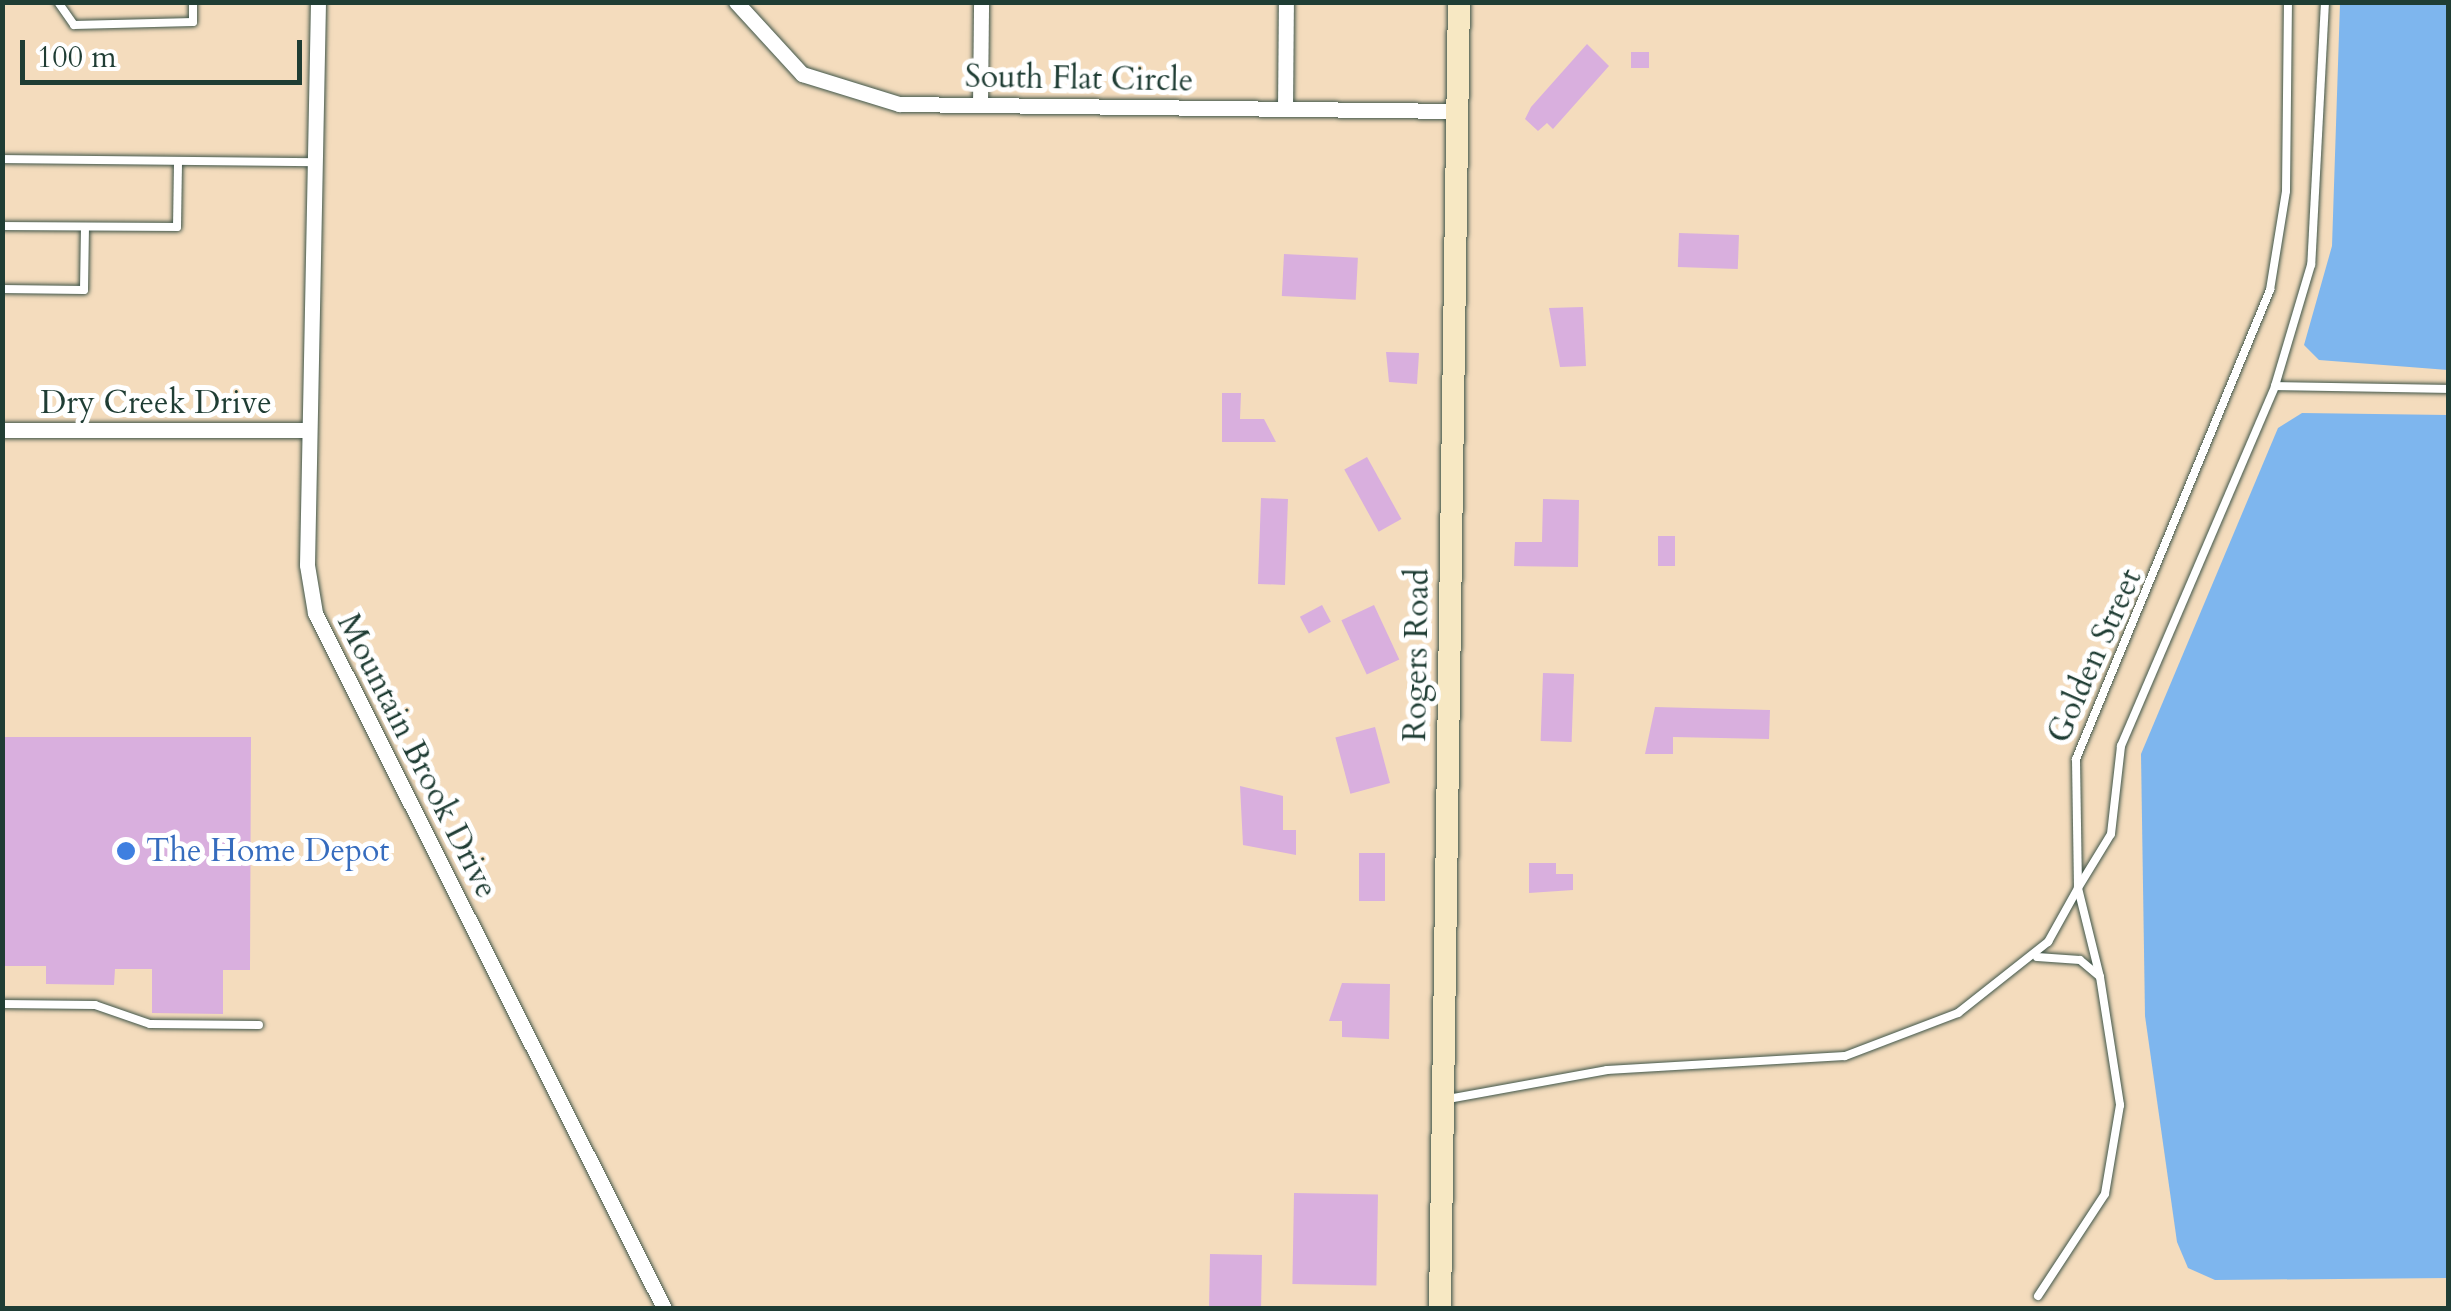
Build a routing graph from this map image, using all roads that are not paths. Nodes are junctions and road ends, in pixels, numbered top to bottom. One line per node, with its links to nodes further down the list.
1 (58, 2): 2 (lane)
2 (194, 2)
3 (318, 2): 15 (street, Mountain Brook Drive)
4 (736, 2): 10 (street, South Flat Circle)
5 (981, 2): 10 (street)
6 (1286, 2): 11 (street)
7 (1459, 2): 12 (street, Rogers Road)
8 (2288, 2): 23 (lane, Golden Street)
9 (2325, 2): 19 (lane)
10 (980, 105): 11 (street, South Flat Circle)
11 (1285, 109): 12 (street, South Flat Circle)
12 (1458, 112): 28 (street, Rogers Road)
13 (2, 159): 14 (lane)
14 (178, 161): 15 (lane); 17 (lane)
15 (314, 162): 22 (street, Mountain Brook Drive)
16 (2, 226): 17 (lane)
17 (85, 227): 18 (lane)
18 (2, 289)
19 (2275, 386): 20 (lane); 23 (lane)
20 (2448, 389)
21 (2, 430): 22 (street, Dry Creek Drive)
22 (309, 430): 30 (street, Mountain Brook Drive)
23 (2078, 888): 24 (lane); 25 (lane, Golden Street)
24 (2037, 957): 25 (lane); 28 (lane)
25 (2100, 977): 29 (lane, Golden Street)
26 (2, 1004): 27 (lane)
27 (259, 1025)
28 (1444, 1100): 31 (street, Rogers Road)
29 (2038, 1296)
30 (664, 1308)
31 (1440, 1308)

